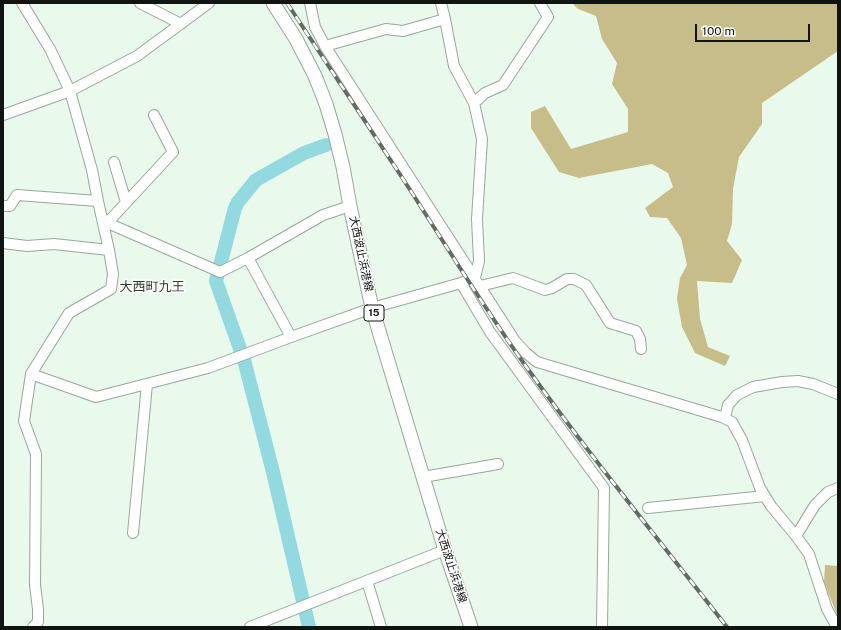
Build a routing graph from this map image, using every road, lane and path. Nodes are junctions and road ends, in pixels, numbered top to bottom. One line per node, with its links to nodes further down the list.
1 (22, 3): 11 (street)
2 (140, 3): 9 (street)
3 (209, 3): 9 (street)
4 (273, 3): 19 (main road, 大西波止浜港線 / 15)
5 (310, 3): 10 (street)
6 (441, 3): 8 (street)
7 (540, 3): 12 (street)
8 (445, 19): 10 (street); 12 (street)
9 (181, 24): 11 (street)
10 (325, 46): 24 (street)
11 (70, 91): 13 (street); 16 (street)
12 (474, 103): 24 (street)
13 (3, 115)
14 (154, 115): 17 (street)
15 (114, 162): 17 (street)
16 (98, 201): 18 (street); 20 (street)
17 (126, 202): 20 (street)
18 (3, 206)
19 (350, 206): 23 (street); 26 (main road, 大西波止浜港線 / 15)
20 (102, 221): 22 (street); 23 (street)
21 (3, 243): 22 (street)
22 (109, 250): 29 (street)
23 (248, 258): 27 (street)
24 (477, 282): 25 (street); 28 (street); 32 (street)
25 (461, 283): 26 (street); 46 (street)
26 (372, 308): 27 (street); 34 (main road, 大西波止浜港線 / 15)
27 (291, 337): 30 (street)
28 (641, 349)
29 (31, 374): 30 (street); 42 (street)
30 (148, 384): 38 (street)
31 (838, 394): 32 (street)
32 (725, 418): 36 (street)
33 (498, 464): 34 (street)
34 (423, 477): 40 (main road, 大西波止浜港線 / 15)
35 (838, 488): 39 (street)
36 (765, 496): 37 (street); 39 (street)
37 (648, 508)
38 (133, 533)
39 (796, 536): 47 (street)
40 (445, 550): 41 (street); 45 (main road, 大西波止浜港線 / 15)
41 (367, 581): 43 (street); 44 (street)
42 (33, 627)
43 (250, 627)
44 (381, 627)
45 (471, 627)
46 (602, 627)
47 (837, 627)

